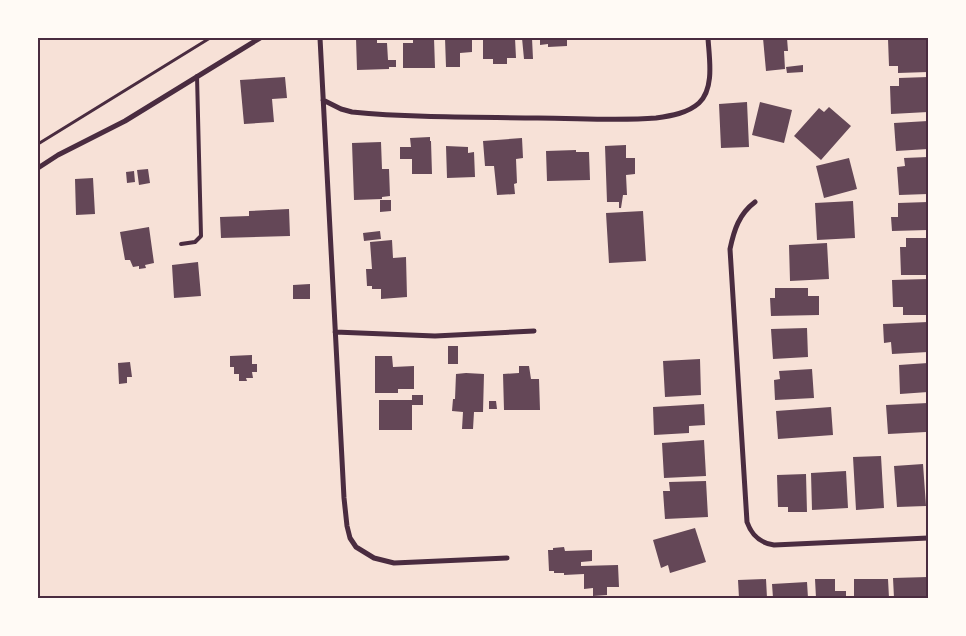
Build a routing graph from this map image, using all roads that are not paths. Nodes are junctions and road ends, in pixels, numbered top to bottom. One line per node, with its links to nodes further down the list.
1 (260, 38): 4 (street)
2 (320, 38): 5 (street)
3 (708, 38): 5 (street)
4 (197, 76): 6 (street); 8 (lane)
5 (323, 100): 10 (street)
6 (38, 168)
7 (755, 202): 11 (street)
8 (181, 244)
9 (534, 331): 10 (street)
10 (335, 332): 12 (street)
11 (928, 538)
12 (507, 558)

